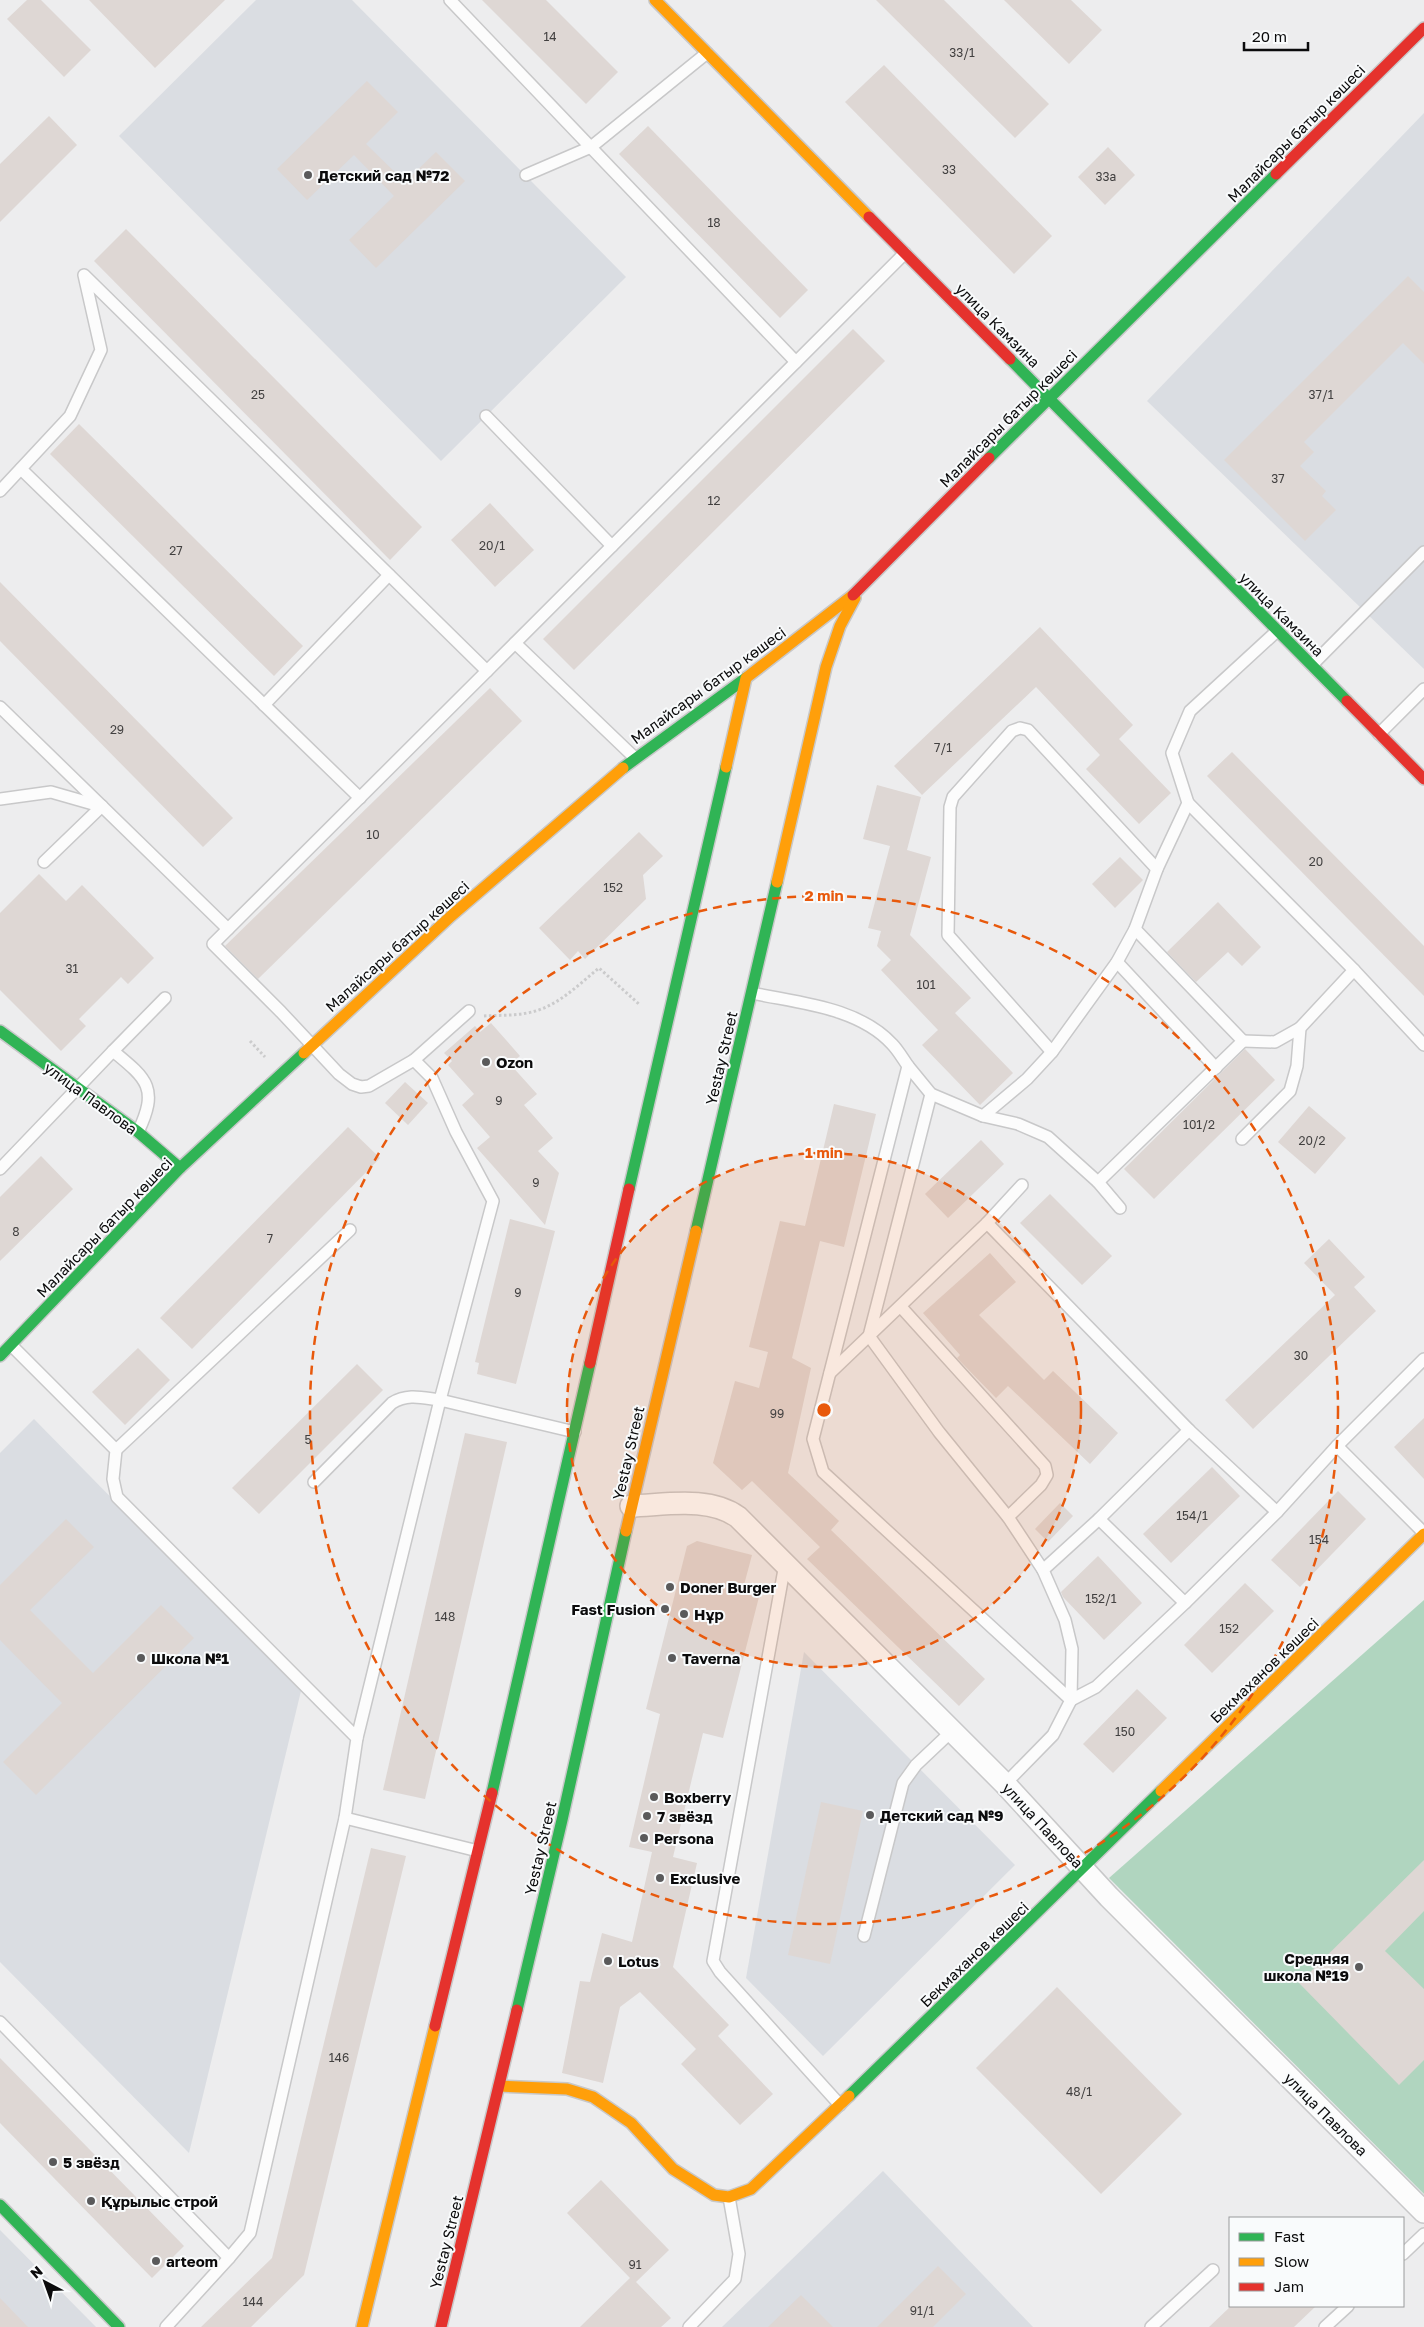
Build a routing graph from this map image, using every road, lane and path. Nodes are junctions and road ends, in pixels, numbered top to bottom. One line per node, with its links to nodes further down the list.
1 (450, 0): 5 (lane)
2 (655, 0): 4 (main road, улица Камзина)
3 (1424, 28): 9 (main road, Малайсары батыр көшесі)
4 (707, 53): 5 (lane); 7 (main road, улица Камзина)
5 (591, 147): 6 (lane); 8 (lane)
6 (526, 175)
7 (905, 253): 8 (lane); 9 (main road, улица Камзина)
8 (796, 362): 13 (lane)
9 (1049, 398): 16 (main road, Малайсары батыр көшесі); 17 (main road, улица Камзина)
10 (486, 416): 13 (lane)
11 (21, 469): 12 (lane); 15 (lane); 23 (lane)
12 (0, 491)
13 (612, 546): 18 (lane)
14 (1424, 552): 19 (lane)
15 (389, 575): 20 (lane); 23 (lane)
16 (859, 590): 21 (main road, Малайсары батыр көшесі); 38 (main road, Yestay Street)
17 (1277, 631): 19 (main road, улица Камзина); 30 (lane)
18 (515, 643): 20 (lane); 26 (lane)
19 (1312, 666): 25 (main road, улица Камзина)
20 (487, 671): 29 (lane)
21 (746, 678): 26 (main road, Малайсары батыр көшесі); 72 (main road)
22 (1424, 689): 25 (lane)
23 (264, 705): 29 (lane)
24 (0, 707): 31 (lane)
25 (1379, 734): 27 (main road, улица Камзина)
26 (635, 758): 45 (main road, Малайсары батыр көшесі)
27 (1424, 779)
28 (0, 798): 31 (lane)
29 (360, 798): 34 (lane)
30 (1188, 803): 33 (lane); 37 (lane)
31 (102, 806): 32 (lane); 34 (lane)
32 (44, 862)
33 (1157, 869): 35 (lane); 48 (lane)
34 (228, 929): 45 (lane)
35 (1135, 929): 36 (lane); 44 (lane)
36 (1117, 962): 48 (lane); 51 (lane)
37 (1354, 970): 42 (lane); 46 (lane)
38 (752, 994): 50 (lane); 76 (main road, Yestay Street)
39 (165, 998): 47 (lane)
40 (640, 1005): 41 (path)
41 (464, 1014): 49 (lane)
42 (1300, 1028): 44 (lane); 56 (lane)
43 (0, 1031): 52 (main road, улица Павлова)
44 (1243, 1042): 51 (lane)
45 (312, 1044): 49 (lane); 57 (main road, Малайсары батыр көшесі)
46 (1424, 1045)
47 (113, 1050): 52 (lane); 55 (lane)
48 (1052, 1052): 54 (lane)
49 (414, 1060): 70 (lane)
50 (908, 1066): 53 (lane); 69 (lane)
51 (1216, 1068): 59 (lane)
52 (77, 1088): 55 (main road, улица Павлова); 58 (lane)
53 (931, 1094): 54 (lane); 65 (lane)
54 (983, 1116): 59 (lane)
55 (138, 1132): 57 (main road, улица Павлова)
56 (1242, 1140)
57 (180, 1168): 66 (main road, Малайсары батыр көшесі)
58 (0, 1169)
59 (1098, 1182): 61 (lane)
60 (1022, 1186): 62 (lane)
61 (1120, 1208)
62 (987, 1223): 64 (lane); 71 (lane)
63 (350, 1230): 74 (lane)
64 (901, 1306): 65 (lane); 78 (lane)
65 (869, 1336): 69 (lane); 78 (lane)
66 (11, 1345): 67 (main road, Малайсары батыр көшесі); 74 (lane)
67 (0, 1356)
68 (1424, 1360): 73 (lane)
69 (830, 1373): 84 (lane)
70 (440, 1400): 72 (lane); 75 (lane); 86 (lane)
71 (1189, 1430): 77 (lane); 79 (lane)
72 (575, 1432): 89 (main road)
73 (1338, 1446): 77 (lane); 80 (lane)
74 (116, 1450): 86 (lane)
75 (314, 1482)
76 (631, 1506): 81 (street, улица Павлова); 93 (main road, Yestay Street)
77 (1277, 1512): 83 (lane)
78 (1008, 1517): 82 (lane)
79 (1099, 1519): 82 (lane); 83 (lane)
80 (1424, 1534): 90 (main road, Бекмаханов көшесі)
81 (785, 1564): 85 (street, улица Павлова); 94 (lane)
82 (1043, 1570): 84 (lane)
83 (1185, 1603): 84 (lane)
84 (1071, 1700): 87 (lane)
85 (952, 1731): 87 (street, улица Павлова); 91 (lane)
86 (357, 1738): 88 (lane)
87 (1005, 1784): 90 (street, улица Павлова)
88 (345, 1818): 89 (lane); 100 (lane)
89 (478, 1851): 105 (main road)
90 (1083, 1868): 94 (main road, Бекмаханов көшесі); 97 (street, улица Павлова)
91 (864, 1936)
92 (0, 2022): 100 (lane)
93 (499, 2086): 95 (main road); 106 (main road, Yestay Street)
94 (840, 2105): 95 (main road, Бекмаханов көшесі)
95 (729, 2197): 107 (lane)
96 (0, 2205): 103 (main road)
97 (1424, 2212)
98 (1424, 2234): 99 (lane)
99 (1404, 2253)
100 (230, 2258): 104 (lane)
101 (1213, 2270): 108 (lane)
102 (1347, 2307): 109 (lane)
103 (119, 2327)
104 (166, 2327)
105 (362, 2327)
106 (441, 2327)
107 (689, 2327)
108 (1151, 2327)
109 (1325, 2327)

